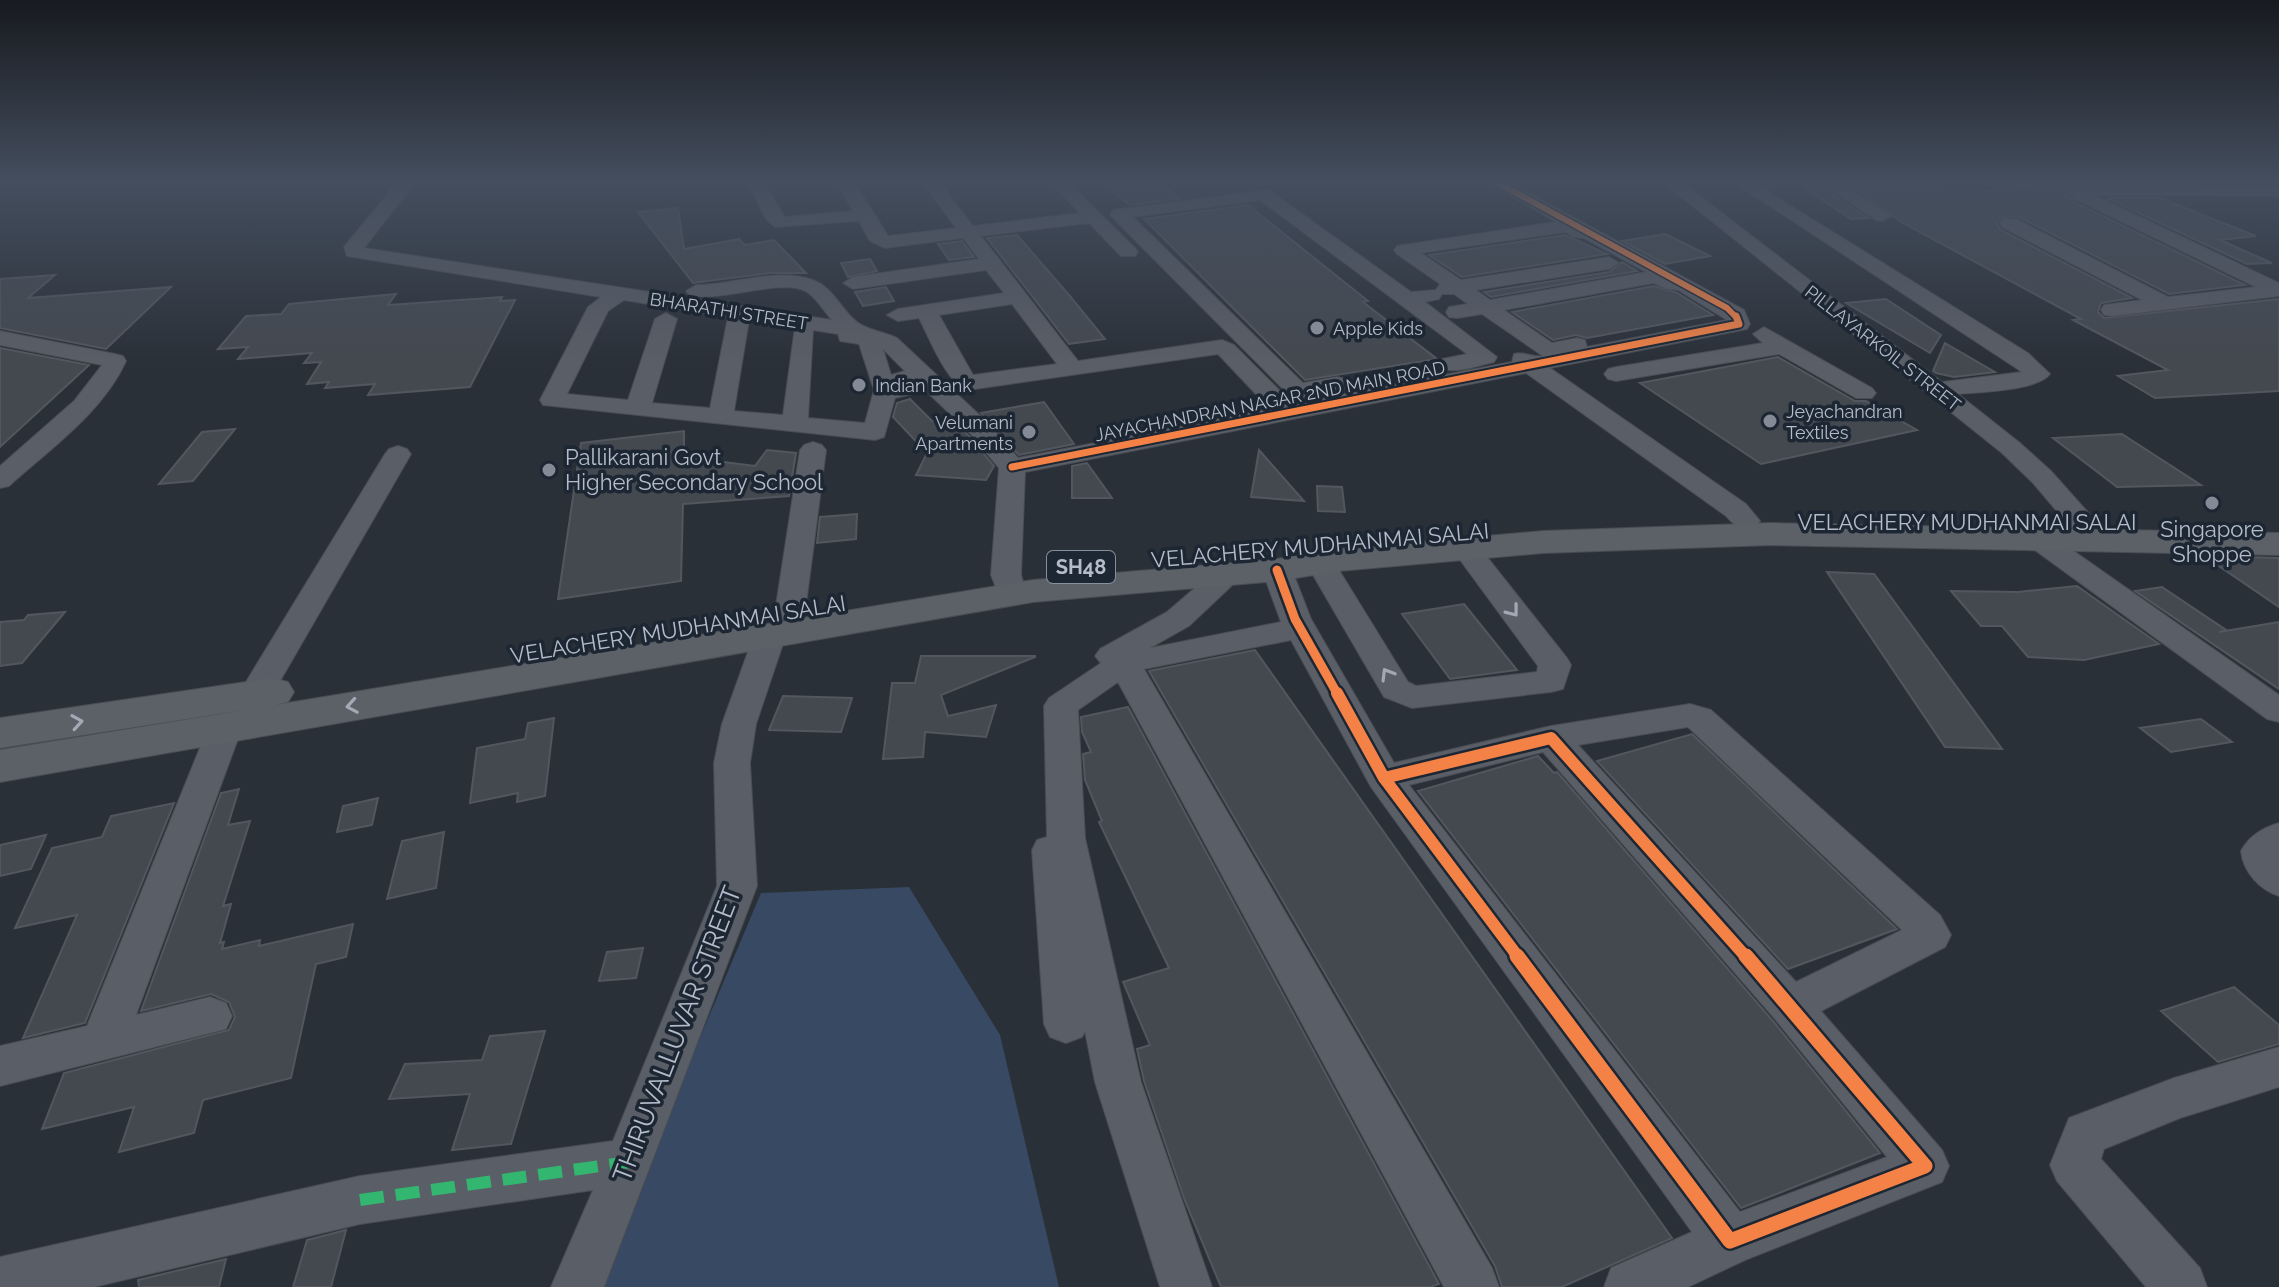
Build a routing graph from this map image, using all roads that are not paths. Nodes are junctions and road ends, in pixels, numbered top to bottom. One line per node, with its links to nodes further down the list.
1 (357, 243): 23 (street, BHARATHI STREET)
2 (976, 243): 14 (street)
3 (1127, 243): 28 (street)
4 (1148, 243): 21 (street)
5 (1334, 243): 21 (street)
6 (1356, 243): 21 (street)
7 (1452, 243): 19 (street)
8 (1599, 243): 15 (street)
9 (1608, 243): 33 (street)
10 (1749, 243): 43 (street, PILLAYARKOIL STREET)
11 (1838, 243): 43 (street)
12 (2048, 243): 24 (street)
13 (2181, 243): 20 (street)
14 (991, 263): 17 (street); 22 (street)
15 (1606, 264): 16 (street); 19 (street)
16 (1636, 280): 25 (street); 25 (street)
17 (853, 283)
18 (661, 287): 34 (street)
19 (1457, 287): 21 (street); 25 (street)
20 (2278, 290): 24 (street)
21 (1422, 295): 29 (street)
22 (1017, 297): 27 (street); 39 (street)
23 (609, 300): 31 (street); 45 (street)
24 (2161, 302): 26 (street)
25 (1486, 307): 29 (street)
26 (2112, 310)
27 (926, 311): 30 (street); 39 (street)
28 (1188, 312)
29 (1457, 312): 38 (street)
30 (898, 315)
31 (739, 317): 34 (street, BHARATHI STREET); 35 (street); 47 (street)
32 (666, 319): 45 (street)
33 (1740, 321): 37 (street); 38 (street, JAYACHANDRAN NAGAR 2ND MAIN ROAD)
34 (852, 330): 41 (street, BHARATHI STREET)
35 (803, 331): 42 (street); 48 (street)
36 (0, 338): 52 (street)
37 (1782, 347): 40 (street); 44 (street)
38 (1533, 366): 46 (street, JAYACHANDRAN NAGAR 2ND MAIN ROAD); 53 (street)
39 (1072, 369): 46 (street)
40 (1616, 374)
41 (925, 379): 42 (street); 51 (street, BHARATHI STREET)
42 (883, 389): 48 (street)
43 (1936, 390): 54 (street, PILLAYARKOIL STREET)
44 (1864, 393)
45 (638, 408): 47 (street)
46 (1288, 413): 51 (street, JAYACHANDRAN NAGAR 2ND MAIN ROAD)
47 (721, 417): 48 (street)
48 (795, 424)
49 (813, 450): 64 (street, THIRUVALLUVAR STREET)
50 (398, 454): 67 (street)
51 (1012, 467): 63 (street)
52 (0, 480)
53 (1746, 521): 54 (main road, VELACHERY MUDHANMAI SALAI / SH48); 56 (main road, VELACHERY MUDHANMAI SALAI / SH48)
54 (2083, 524): 55 (main road, VELACHERY MUDHANMAI SALAI / SH48)
55 (2163, 532): 57 (main road, VELACHERY MUDHANMAI SALAI / SH48); 58 (main road)
56 (1538, 535): 57 (main road, VELACHERY MUDHANMAI SALAI / SH48); 59 (main road, VELACHERY MUDHANMAI SALAI / SH48); 63 (main road, VELACHERY MUDHANMAI SALAI / SH48)
57 (2038, 539): 68 (street)
58 (2276, 540)
59 (1466, 549): 60 (main road, VELACHERY MUDHANMAI SALAI / SH48); 60 (street, one-way to 60)
60 (1321, 563): 61 (main road, VELACHERY MUDHANMAI SALAI / SH48)
61 (1277, 570): 62 (main road, VELACHERY MUDHANMAI SALAI / SH48); 65 (street)
62 (1229, 574): 63 (main road, VELACHERY MUDHANMAI SALAI / SH48); 78 (street)
63 (1009, 585): 64 (main road, VELACHERY MUDHANMAI SALAI / SH48)
64 (780, 623): 67 (main road, VELACHERY MUDHANMAI SALAI / SH48); 69 (main road, VELACHERY MUDHANMAI SALAI / SH48, one-way to 69); 82 (street, THIRUVALLUVAR STREET)
65 (1301, 628): 66 (street); 73 (street)
66 (1124, 663): 86 (street); 87 (street)
67 (255, 695): 70 (main road, VELACHERY MUDHANMAI SALAI / SH48, one-way to 67)
68 (2279, 711)
69 (225, 728): 72 (main road, VELACHERY MUDHANMAI SALAI / SH48); 79 (street)
70 (0, 733)
71 (1551, 738): 73 (street); 76 (street); 76 (street)
72 (0, 766)
73 (1384, 778): 83 (street)
74 (2279, 837): 75 (street)
75 (2279, 881)
76 (1790, 1006): 83 (street)
77 (210, 1016): 79 (street)
78 (1066, 1024)
79 (103, 1042): 80 (street)
80 (0, 1066)
81 (2279, 1067): 89 (street)
82 (629, 1162): 84 (street); 85 (street, THIRUVALLUVAR STREET)
83 (1730, 1241): 88 (street)
84 (0, 1283)
85 (577, 1287)
86 (1186, 1287)
87 (1473, 1287)
88 (1630, 1287)
89 (2181, 1287)

